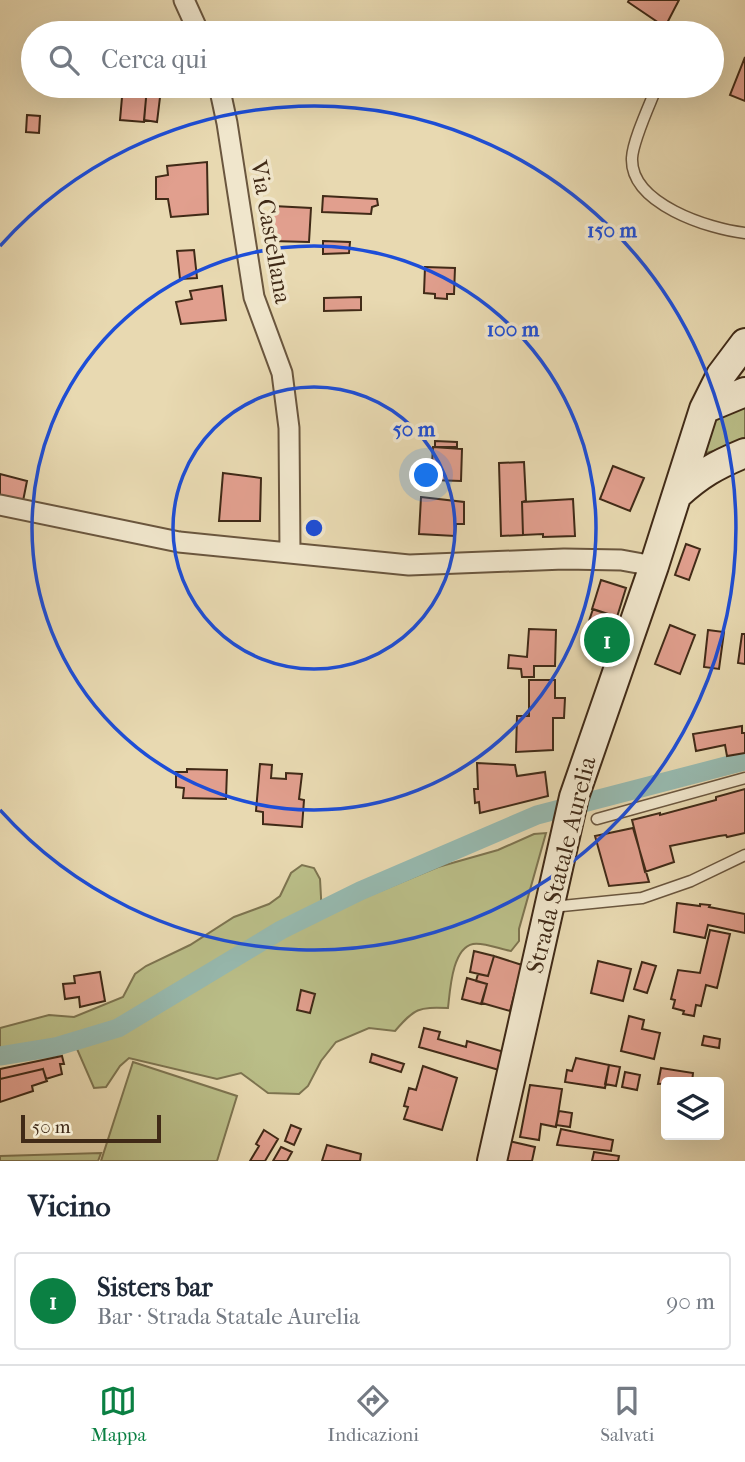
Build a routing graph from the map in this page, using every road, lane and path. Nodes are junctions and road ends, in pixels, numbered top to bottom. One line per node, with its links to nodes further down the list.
1 (184, 0): 2 (street)
2 (194, 21)
3 (221, 98): 12 (street, Via Castellana)
4 (653, 98): 5 (lane)
5 (745, 233)
6 (745, 343): 8 (main road, Strada Statale Aurelia)
7 (745, 392): 8 (main road)
8 (704, 410): 10 (main road, Strada Statale Aurelia)
9 (739, 460): 10 (main road)
10 (677, 495): 13 (main road, Strada Statale Aurelia)
11 (0, 505): 12 (street)
12 (290, 552): 13 (street)
13 (654, 566): 17 (main road, Strada Statale Aurelia)
14 (745, 778): 15 (lane)
15 (597, 819)
16 (745, 855): 17 (lane)
17 (548, 908): 18 (main road, Strada Statale Aurelia)
18 (492, 1161)

